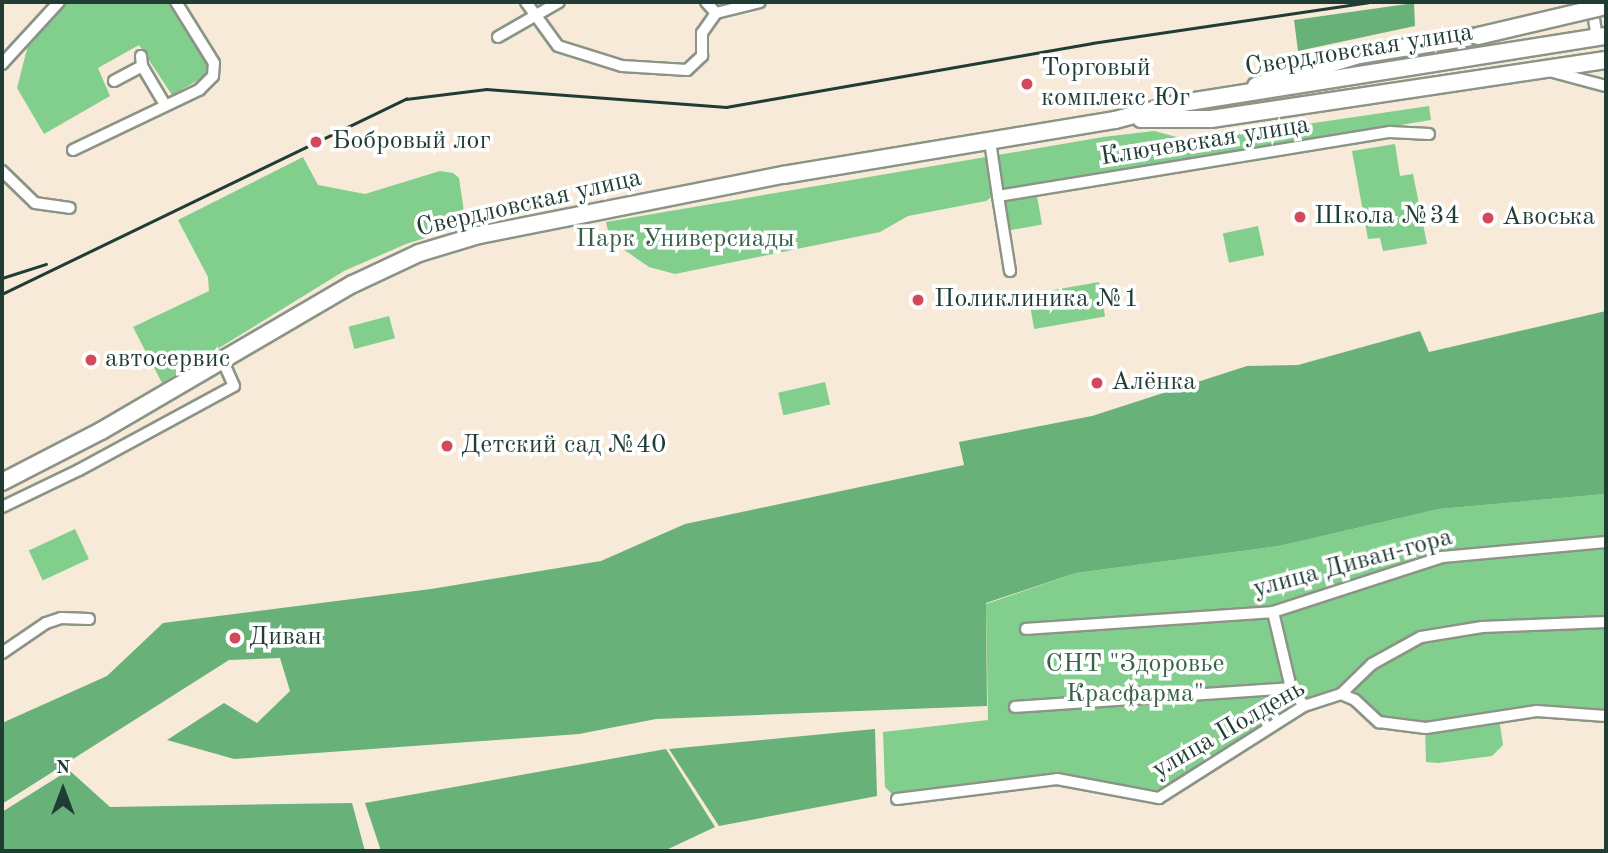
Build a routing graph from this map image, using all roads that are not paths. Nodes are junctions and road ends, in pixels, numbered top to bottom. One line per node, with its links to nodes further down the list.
1 (59, 2): 14 (street)
2 (176, 2): 19 (street)
3 (526, 2): 9 (street)
4 (559, 2): 9 (street)
5 (706, 2): 8 (street)
6 (760, 2): 8 (street)
7 (1606, 6): 18 (main road, bridge)
8 (716, 13): 9 (street)
9 (531, 15): 11 (street)
10 (1594, 19): 12 (street)
11 (498, 37)
12 (1602, 37): 18 (main road, Свердловская улица)
13 (1606, 60): 15 (main road, Свердловская улица)
14 (2, 64)
15 (1542, 70): 17 (street); 20 (main road, Свердловская улица)
16 (114, 80): 19 (street)
17 (1606, 86)
18 (1217, 98): 20 (main road, Свердловская улица)
19 (164, 103): 23 (street)
20 (1120, 119): 22 (main road, Свердловская улица)
21 (1429, 134): 25 (street, Ключевская улица)
22 (990, 141): 25 (street); 28 (main road, Свердловская улица)
23 (73, 150)
24 (2, 171): 26 (street)
25 (998, 201): 27 (street)
26 (70, 208)
27 (1010, 271)
28 (222, 359): 29 (main road, Свердловская улица); 30 (street)
29 (2, 482)
30 (2, 507)
31 (1606, 542): 32 (street, улица Диван-гора)
32 (1273, 612): 35 (street, улица Диван-гора); 37 (street)
33 (89, 618): 36 (street)
34 (1606, 622): 38 (street, улица Полдень)
35 (1026, 628)
36 (2, 653)
37 (1291, 688): 39 (street); 40 (street)
38 (1340, 694): 39 (street, улица Полдень); 41 (street)
39 (1304, 706): 42 (street, улица Полдень)
40 (1015, 707)
41 (1606, 716)
42 (897, 799)

